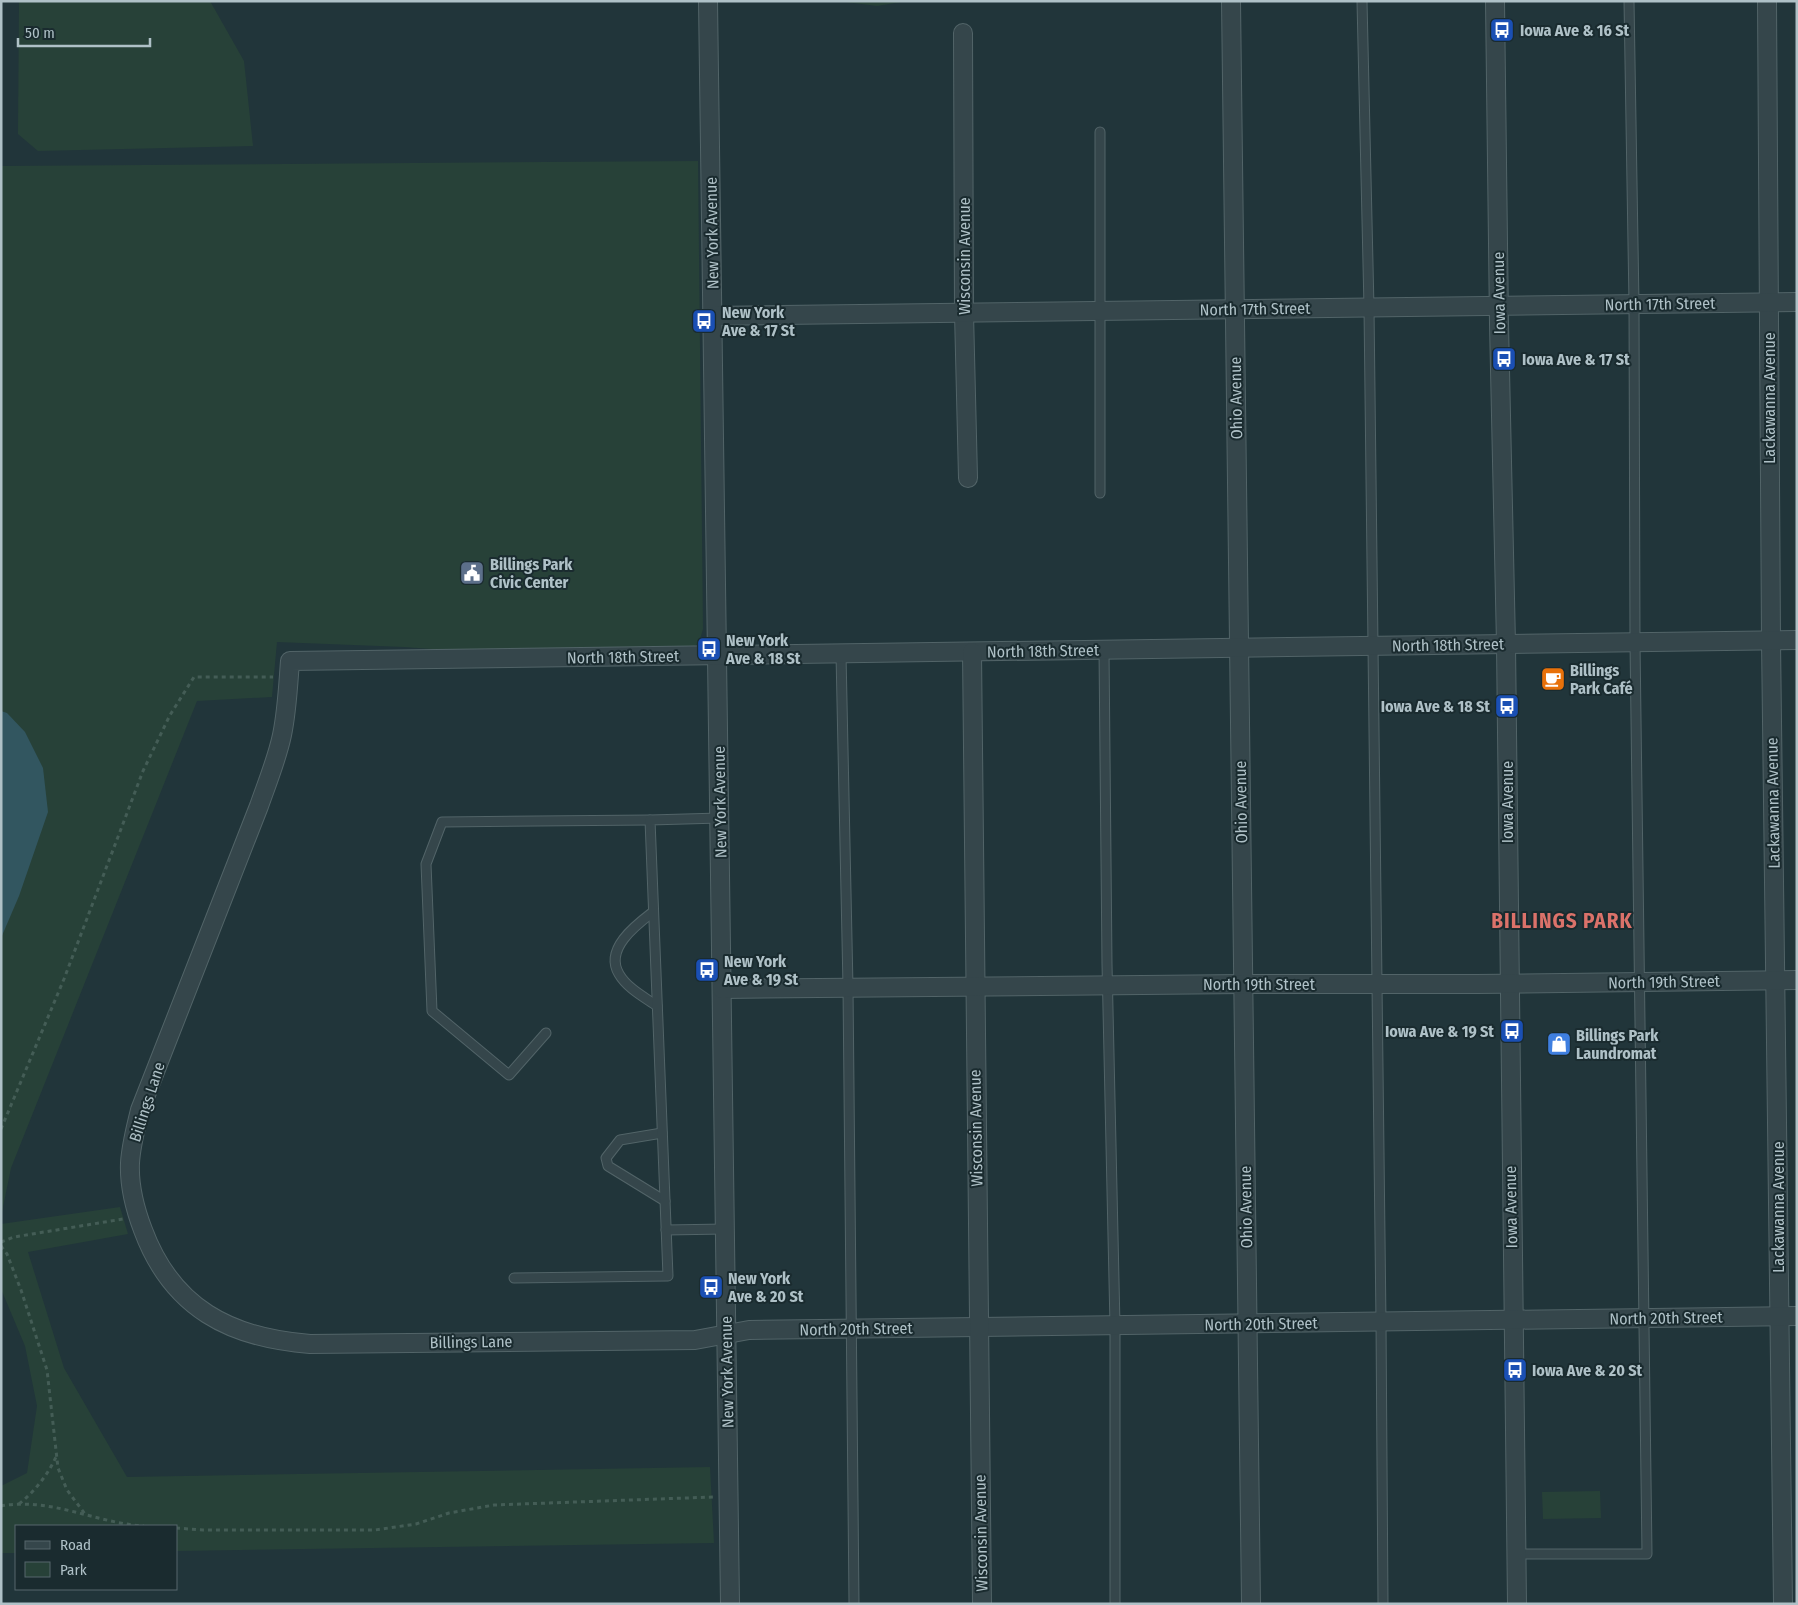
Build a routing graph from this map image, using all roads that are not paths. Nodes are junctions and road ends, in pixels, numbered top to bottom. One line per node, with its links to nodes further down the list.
1 (708, 1): 17 (street, New York Avenue)
2 (1231, 1): 14 (street, Ohio Avenue)
3 (1362, 1): 13 (lane)
4 (1495, 1): 12 (street, Iowa Avenue)
5 (1629, 1): 11 (lane)
6 (1767, 1): 9 (street, Lackawanna Avenue)
7 (963, 33): 16 (street, Wisconsin Avenue)
8 (1100, 132): 15 (lane)
9 (1768, 302): 10 (street, North 17th Street); 11 (street, North 17th Street); 21 (street, Lackawanna Avenue)
10 (1797, 302)
11 (1634, 304): 12 (street, North 17th Street); 22 (lane)
12 (1499, 306): 13 (street, North 17th Street); 23 (street, Iowa Avenue)
13 (1368, 308): 14 (street, North 17th Street); 24 (lane)
14 (1235, 309): 15 (street, North 17th Street); 25 (street, Ohio Avenue)
15 (1099, 311): 16 (street, North 17th Street); 19 (lane)
16 (964, 313): 17 (street, North 17th Street); 18 (street, Wisconsin Avenue)
17 (713, 316): 29 (street, New York Avenue)
18 (968, 478)
19 (1100, 493)
20 (1797, 640): 21 (street, North 18th Street)
21 (1771, 641): 22 (street, North 18th Street); 34 (street, Lackawanna Avenue)
22 (1635, 643): 23 (street, North 18th Street); 36 (lane)
23 (1506, 644): 24 (street, North 18th Street); 38 (street, Iowa Avenue)
24 (1372, 646): 25 (street, North 18th Street); 39 (lane)
25 (1240, 648): 26 (street, North 18th Street); 37 (street, Ohio Avenue)
26 (1104, 650): 27 (street, North 18th Street); 40 (lane)
27 (972, 652): 28 (street, North 18th Street); 42 (street, Wisconsin Avenue)
28 (841, 654): 29 (street, North 18th Street); 41 (lane)
29 (717, 656): 30 (street, North 18th Street); 31 (street, New York Avenue)
30 (289, 669): 60 (street, Billings Lane)
31 (720, 818): 32 (lane); 43 (street, New York Avenue)
32 (650, 820): 33 (lane); 45 (lane)
33 (653, 912): 44 (lane); 44 (lane)
34 (1776, 980): 35 (street, North 19th Street); 36 (street, North 19th Street); 51 (street, Lackawanna Avenue)
35 (1797, 980)
36 (1640, 982): 38 (street, North 19th Street); 53 (lane)
37 (1244, 984): 39 (street, North 19th Street); 40 (street, North 19th Street); 56 (street, Ohio Avenue)
38 (1509, 984): 39 (street, North 19th Street); 54 (street, Iowa Avenue)
39 (1377, 985): 55 (lane)
40 (1108, 986): 42 (street, North 19th Street); 57 (lane)
41 (848, 987): 42 (street, North 19th Street); 43 (street, North 19th Street); 59 (lane)
42 (975, 987): 58 (street, Wisconsin Avenue)
43 (722, 989): 48 (street, New York Avenue)
44 (657, 1006): 46 (lane)
45 (546, 1033)
46 (662, 1133): 47 (lane); 47 (lane)
47 (665, 1202): 49 (lane)
48 (725, 1229): 49 (lane); 60 (street, New York Avenue)
49 (666, 1230): 50 (lane)
50 (514, 1278)
51 (1779, 1316): 52 (street, North 20th Street); 53 (street, North 20th Street); 69 (street, Lackawanna Avenue)
52 (1797, 1316)
53 (1644, 1318): 54 (street, North 20th Street); 61 (lane)
54 (1512, 1320): 55 (street, North 20th Street); 61 (street, Iowa Avenue)
55 (1381, 1322): 56 (street, North 20th Street); 67 (lane)
56 (1248, 1324): 57 (street, North 20th Street); 66 (street, Ohio Avenue)
57 (1115, 1326): 58 (street, North 20th Street); 65 (lane)
58 (978, 1327): 59 (street, North 20th Street); 64 (street, Wisconsin Avenue)
59 (850, 1328): 60 (street, North 20th Street); 63 (lane)
60 (726, 1334): 62 (street, New York Avenue)
61 (1516, 1554): 68 (street, Iowa Avenue)
62 (730, 1604)
63 (854, 1604)
64 (982, 1604)
65 (1115, 1604)
66 (1251, 1604)
67 (1383, 1604)
68 (1517, 1604)
69 (1783, 1604)

